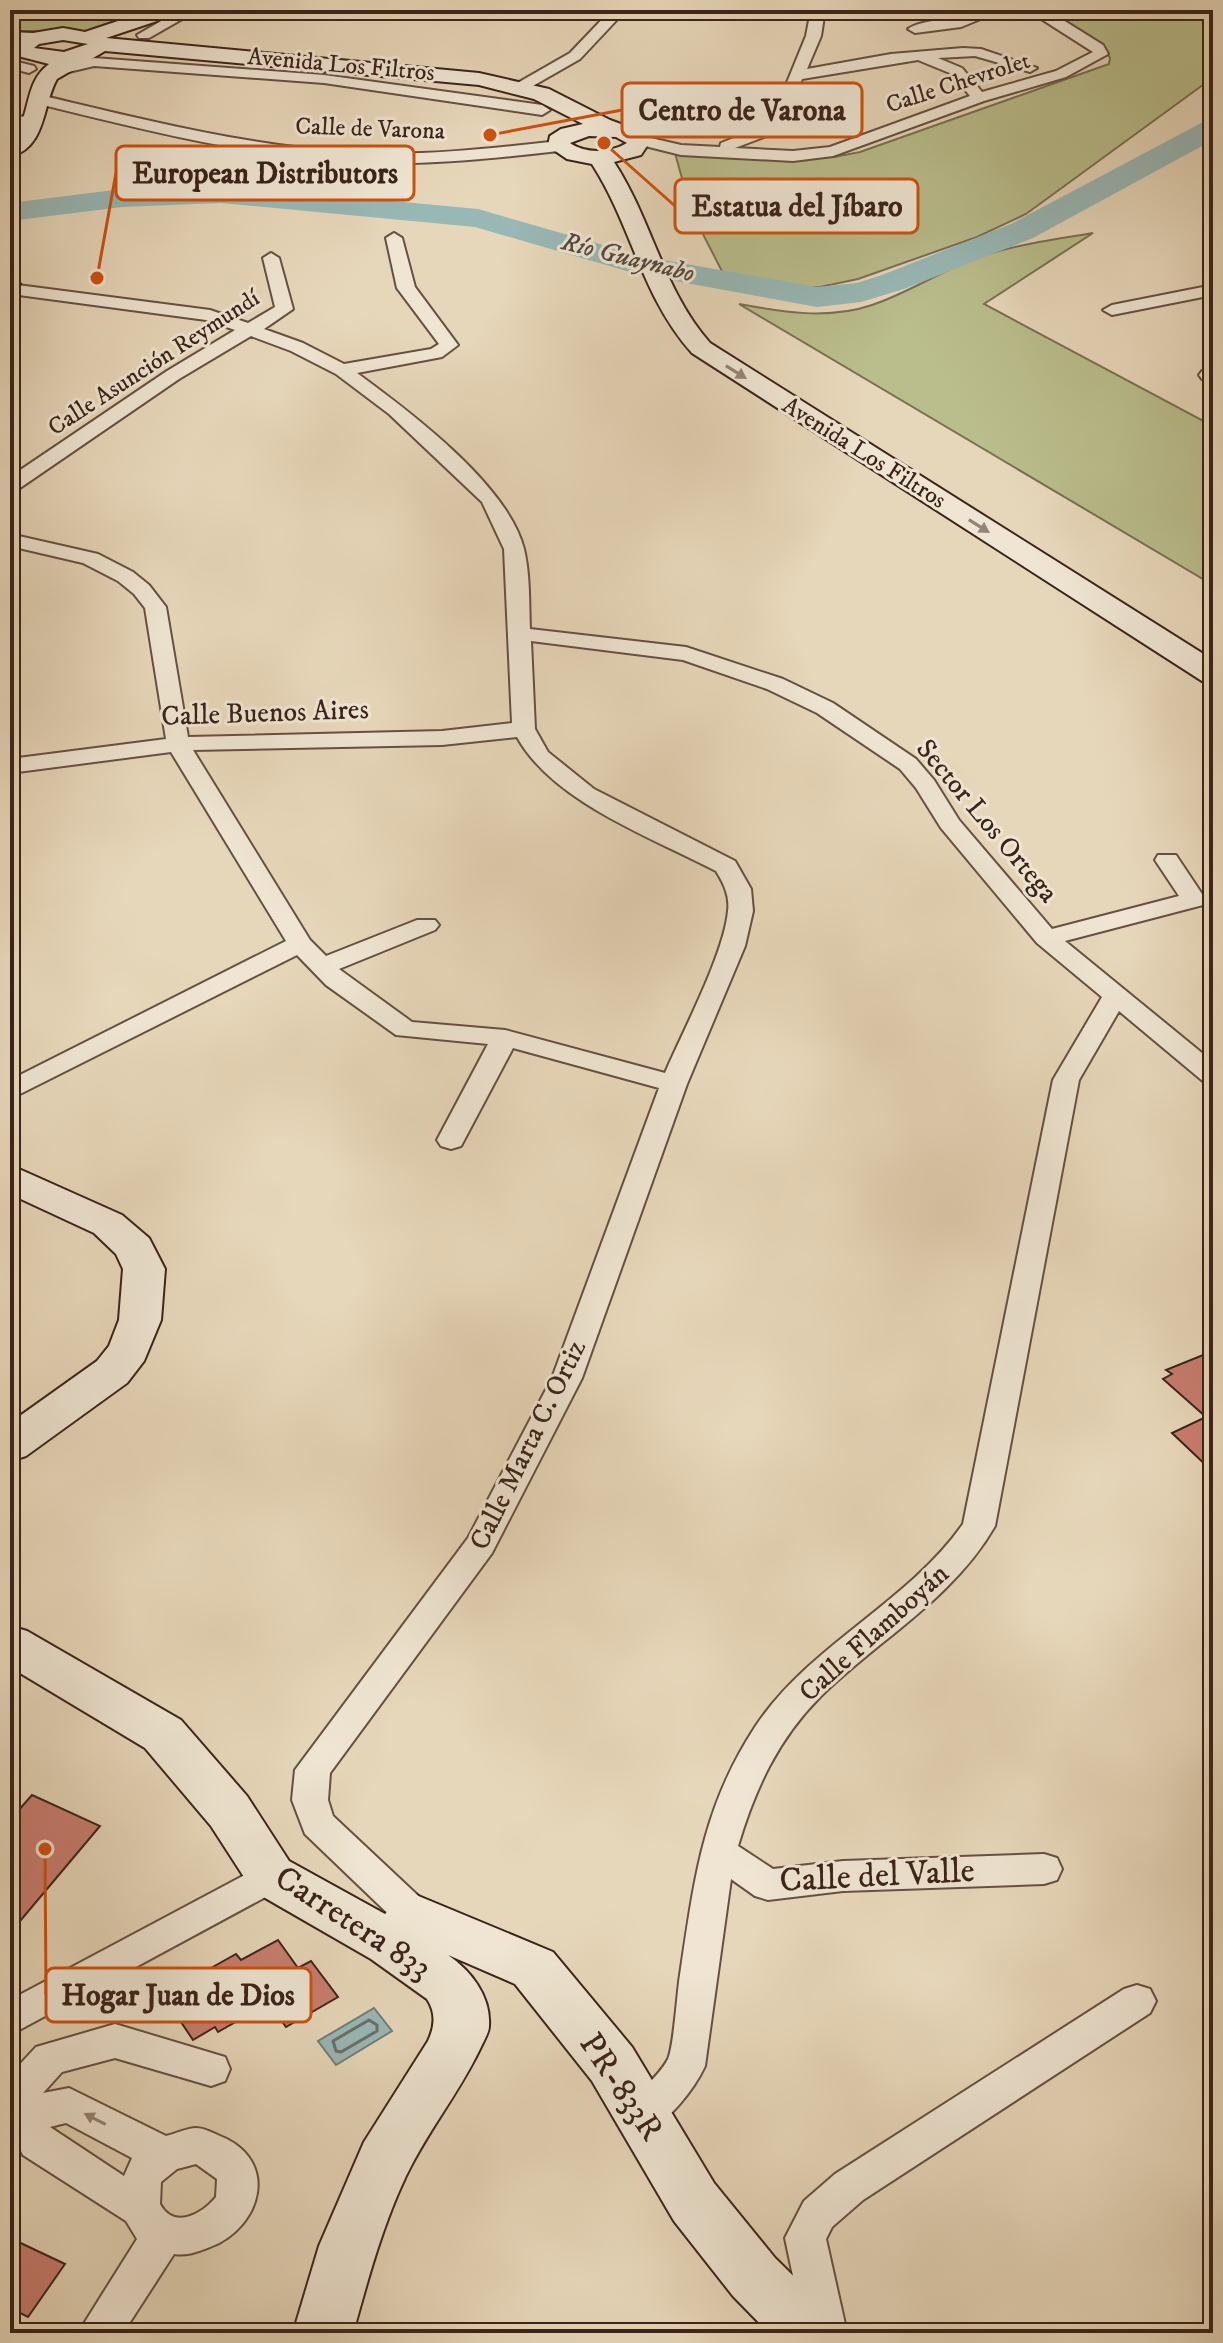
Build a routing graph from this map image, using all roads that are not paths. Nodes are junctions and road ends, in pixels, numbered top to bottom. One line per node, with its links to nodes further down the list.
1 (171, 10): 8 (main road)
2 (191, 10): 7 (street)
3 (619, 10): 15 (street)
4 (818, 10): 14 (street)
5 (977, 12): 6 (street); 16 (street, Calle Chevrolet)
6 (915, 29)
7 (144, 35)
8 (88, 48): 9 (main road, Avenida Los Filtros); 10 (main road); 10 (main road); 15 (main road, Avenida Los Filtros)
9 (133, 55): 12 (main road); 17 (main road, Avenida Los Filtros)
10 (28, 56): 12 (street); 18 (main road)
11 (919, 57): 13 (street); 14 (street); 16 (street)
12 (167, 67): 17 (street)
13 (1030, 68)
14 (795, 76): 22 (street)
15 (519, 88): 21 (main road, Avenida Los Filtros)
16 (979, 98): 22 (street, Calle Chevrolet)
17 (542, 110): 20 (main road, Avenida Los Filtros)
18 (37, 111): 19 (street, Calle de Varona); 20 (street, Calle de Varona); 23 (main road)
19 (10, 122)
20 (564, 140): 21 (main road); 24 (main road)
21 (631, 147): 22 (street, Calle Chevrolet); 24 (main road)
22 (715, 149)
23 (10, 150)
24 (599, 157): 31 (main road, Avenida Los Filtros)
25 (394, 238): 33 (street)
26 (271, 258): 32 (street, Calle Asunción Reymundí)
27 (686, 287): 31 (main road, Avenida Los Filtros)
28 (10, 289): 32 (street)
29 (1213, 290): 30 (street)
30 (1112, 310)
31 (691, 322): 37 (main road, Avenida Los Filtros); 38 (main road, Avenida Los Filtros, one-way to 38)
32 (249, 330): 33 (street); 34 (street, Calle Asunción Reymundí)
33 (342, 370): 36 (street)
34 (10, 486)
35 (10, 540): 40 (street)
36 (520, 635): 39 (street); 44 (street, Sector Los Ortega)
37 (1213, 645)
38 (1213, 674)
39 (524, 729): 40 (street, Calle Buenos Aires); 50 (street, Calle Marta C. Ortiz)
40 (178, 744): 41 (street, Calle Buenos Aires); 45 (street)
41 (10, 766)
42 (1167, 860): 44 (street)
43 (426, 925): 46 (street)
44 (1046, 938): 47 (street, Sector Los Ortega)
45 (300, 944): 46 (street); 51 (street)
46 (321, 967): 48 (street)
47 (1115, 996): 49 (street, Sector Los Ortega); 56 (street, Calle Flamboyán)
48 (505, 1038): 50 (street); 52 (street)
49 (1213, 1076)
50 (674, 1084): 59 (street, Calle Marta C. Ortiz)
51 (10, 1091)
52 (451, 1140)
53 (10, 1178): 54 (main road)
54 (10, 1445)
55 (10, 1644): 58 (main road, Carretera 833)
56 (719, 1852): 57 (street, Calle del Valle); 64 (street, Calle Flamboyán)
57 (1044, 1869)
58 (271, 1876): 59 (main road, Carretera 833); 61 (street)
59 (403, 1930): 64 (main road, PR-833R / PR-833R); 68 (main road, Carretera 833)
60 (1137, 2001): 70 (street)
61 (10, 2019)
62 (211, 2069): 63 (street)
63 (14, 2108): 65 (street, one-way to 63); 66 (street)
64 (642, 2116): 69 (main road, PR-833R / PR-833R)
65 (162, 2154): 66 (street); 66 (street)
66 (151, 2221): 67 (street)
67 (99, 2333)
68 (323, 2333)
69 (810, 2333)
70 (826, 2333)

